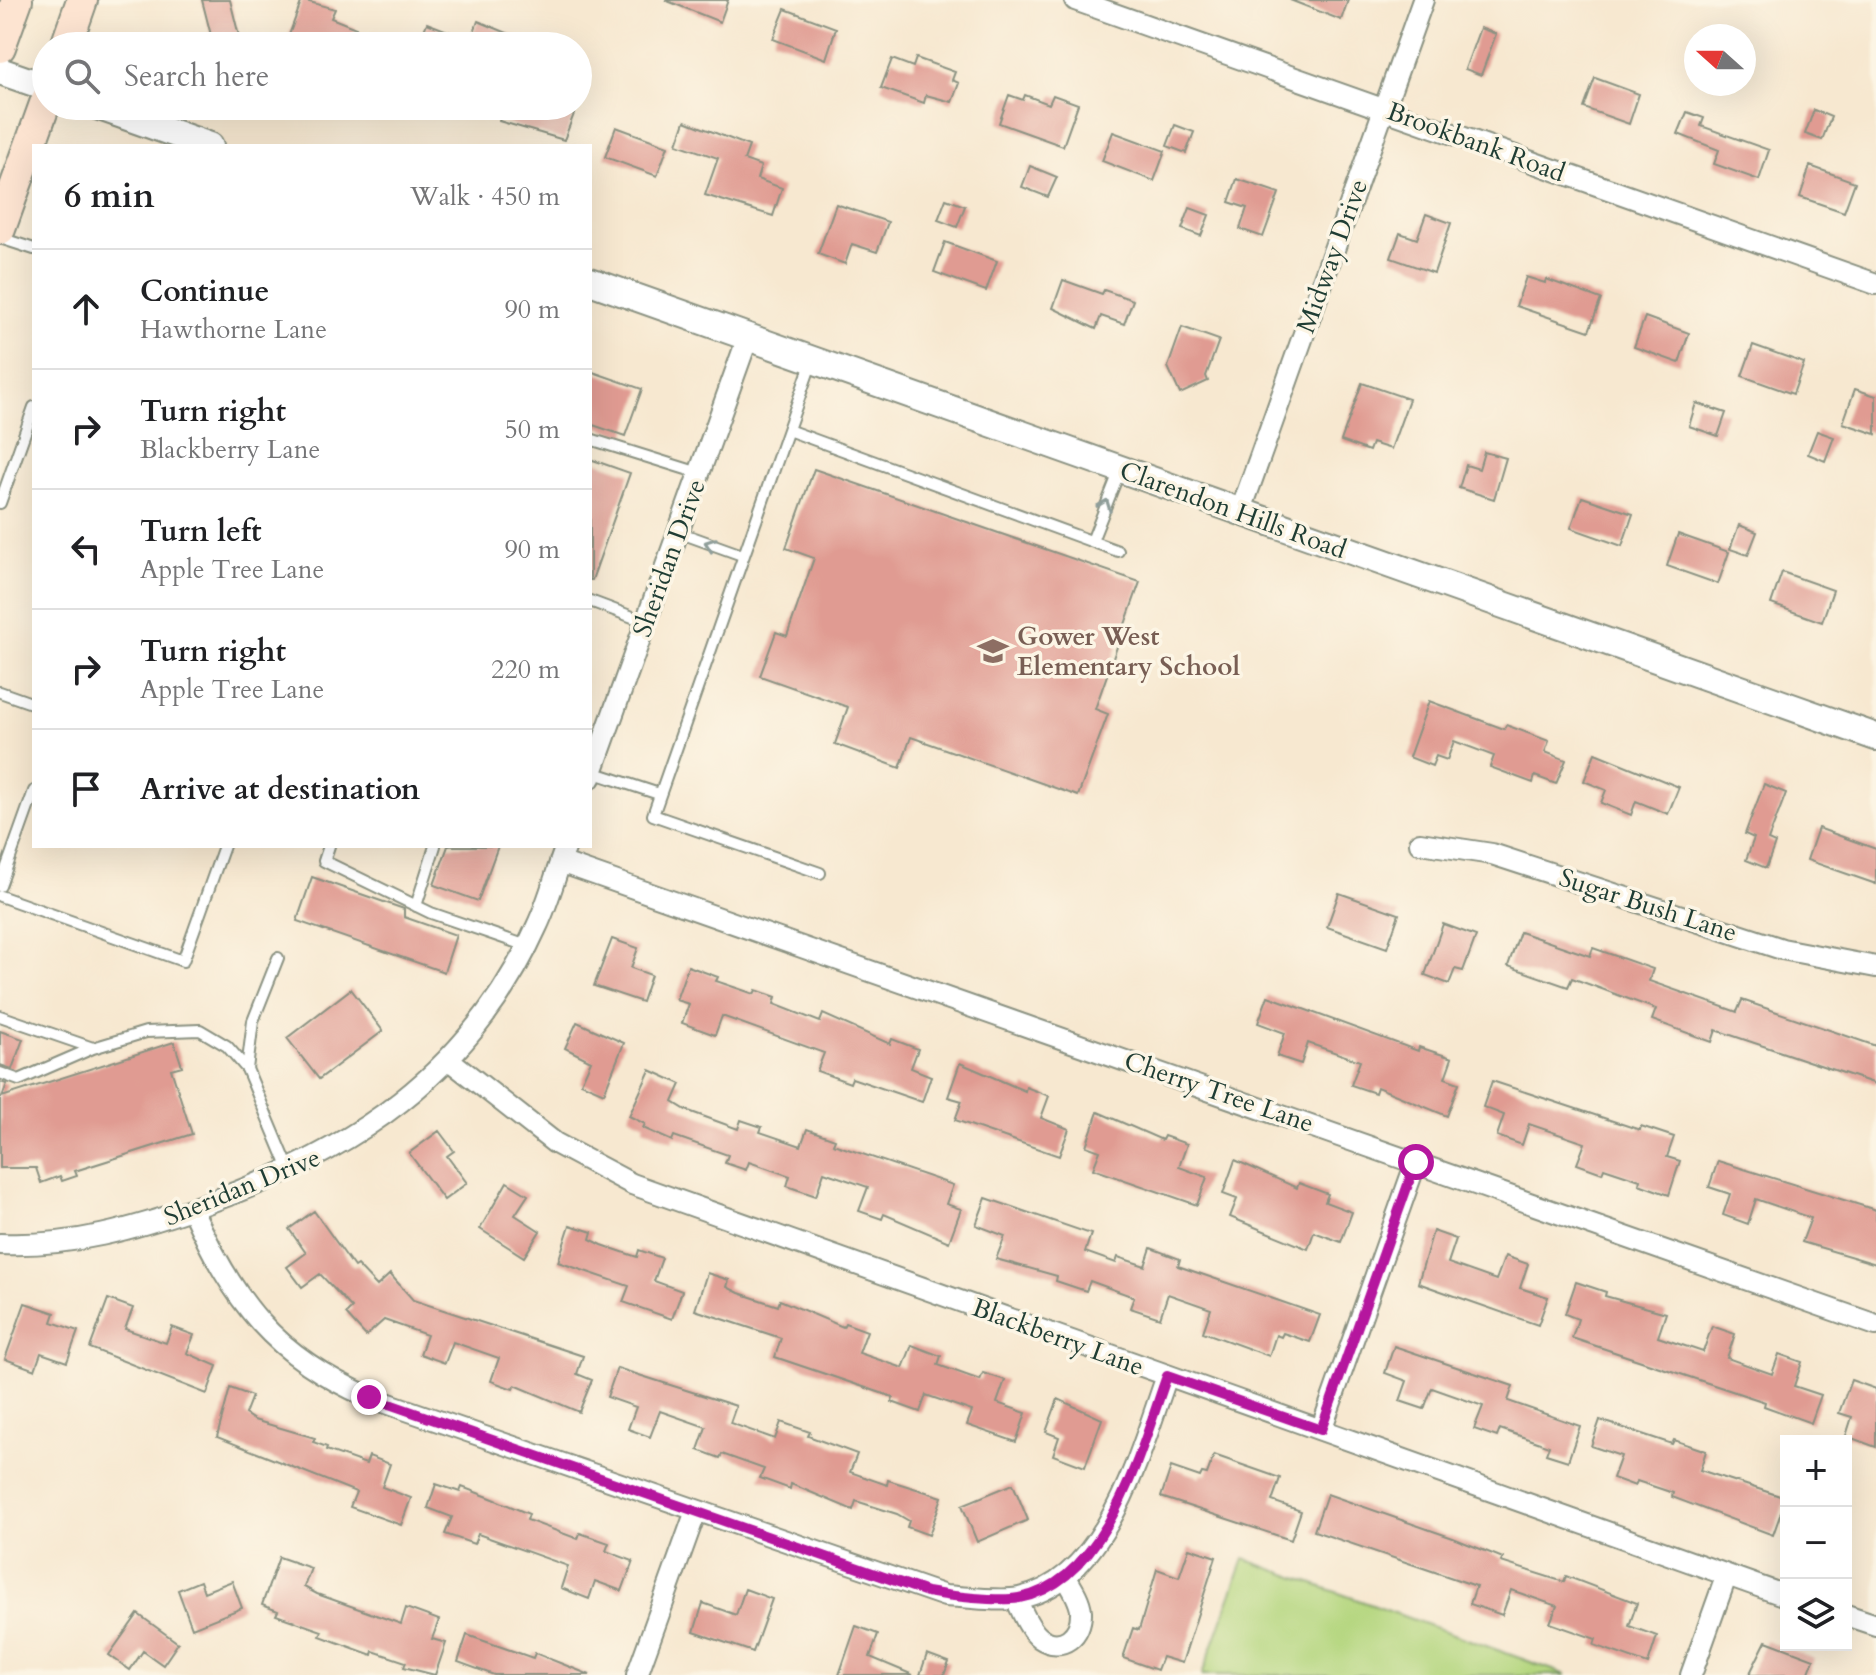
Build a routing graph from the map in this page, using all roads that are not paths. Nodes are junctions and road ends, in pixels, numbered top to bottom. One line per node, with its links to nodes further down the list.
1 (17, 0): 6 (main road)
2 (82, 0): 5 (main road)
3 (1075, 0): 9 (street, Brookbank Road)
4 (1423, 0): 9 (street, Midway Drive)
5 (71, 32)
6 (0, 47)
7 (0, 71): 8 (street)
8 (32, 82)
9 (1384, 109): 17 (street, Brookbank Road); 26 (street, Midway Drive)
10 (39, 120): 13 (main road)
11 (137, 120): 12 (street)
12 (204, 144)
13 (0, 229)
14 (0, 238): 15 (lane)
15 (32, 248)
16 (592, 282): 18 (street, Clarendon Hills Road)
17 (1876, 284)
18 (748, 337): 19 (street, Clarendon Hills Road); 24 (street, Sheridan Drive)
19 (812, 360): 21 (lane); 23 (street, Clarendon Hills Road)
20 (32, 413): 25 (lane)
21 (788, 430): 28 (lane); 30 (lane)
22 (592, 440): 24 (lane)
23 (1120, 470): 26 (street, Clarendon Hills Road); 28 (lane, one-way to 23)
24 (699, 473): 27 (street, Sheridan Drive)
25 (0, 503)
26 (1240, 513): 35 (street, Clarendon Hills Road)
27 (678, 532): 30 (lane, one-way to 27); 32 (street, Sheridan Drive)
28 (1092, 541): 29 (lane)
29 (1118, 551)
30 (742, 555): 38 (lane)
31 (592, 602): 32 (lane)
32 (646, 622): 36 (street, Sheridan Drive)
33 (0, 692): 34 (lane)
34 (32, 703)
35 (1876, 737)
36 (592, 772)
37 (592, 775): 38 (lane)
38 (659, 794): 45 (lane)
39 (32, 797): 46 (lane)
40 (1420, 843): 51 (street, Sugar Bush Lane)
41 (223, 848): 47 (lane)
42 (328, 848): 48 (lane)
43 (434, 848): 48 (lane)
44 (563, 854): 49 (street, Sheridan Drive); 57 (street, Cherry Tree Lane)
45 (820, 873)
46 (0, 886)
47 (0, 896)
48 (416, 906): 49 (lane)
49 (527, 946): 54 (street, Sheridan Drive)
50 (278, 958): 55 (lane)
51 (1876, 967)
52 (0, 1016): 53 (lane)
53 (93, 1048): 55 (lane); 56 (lane)
54 (448, 1059): 58 (street, Sheridan Drive); 62 (street, Blackberry Lane)
55 (247, 1069): 58 (lane)
56 (0, 1073)
57 (1416, 1162): 61 (street, Cherry Tree Lane); 63 (street)
58 (290, 1171): 59 (street, Sheridan Drive)
59 (192, 1209): 60 (street, Sheridan Drive); 64 (street)
60 (0, 1244)
61 (1876, 1325)
62 (1167, 1376): 63 (street, Blackberry Lane); 65 (street)
63 (1321, 1430): 66 (street, Blackberry Lane)
64 (696, 1511): 68 (street); 71 (street)
65 (1065, 1576): 68 (street); 68 (street)
66 (1726, 1577): 67 (street, Blackberry Lane); 72 (street)
67 (1780, 1594)
68 (1016, 1599)
69 (1852, 1617): 70 (street)
70 (1876, 1625)
71 (637, 1675)
72 (1691, 1675)

